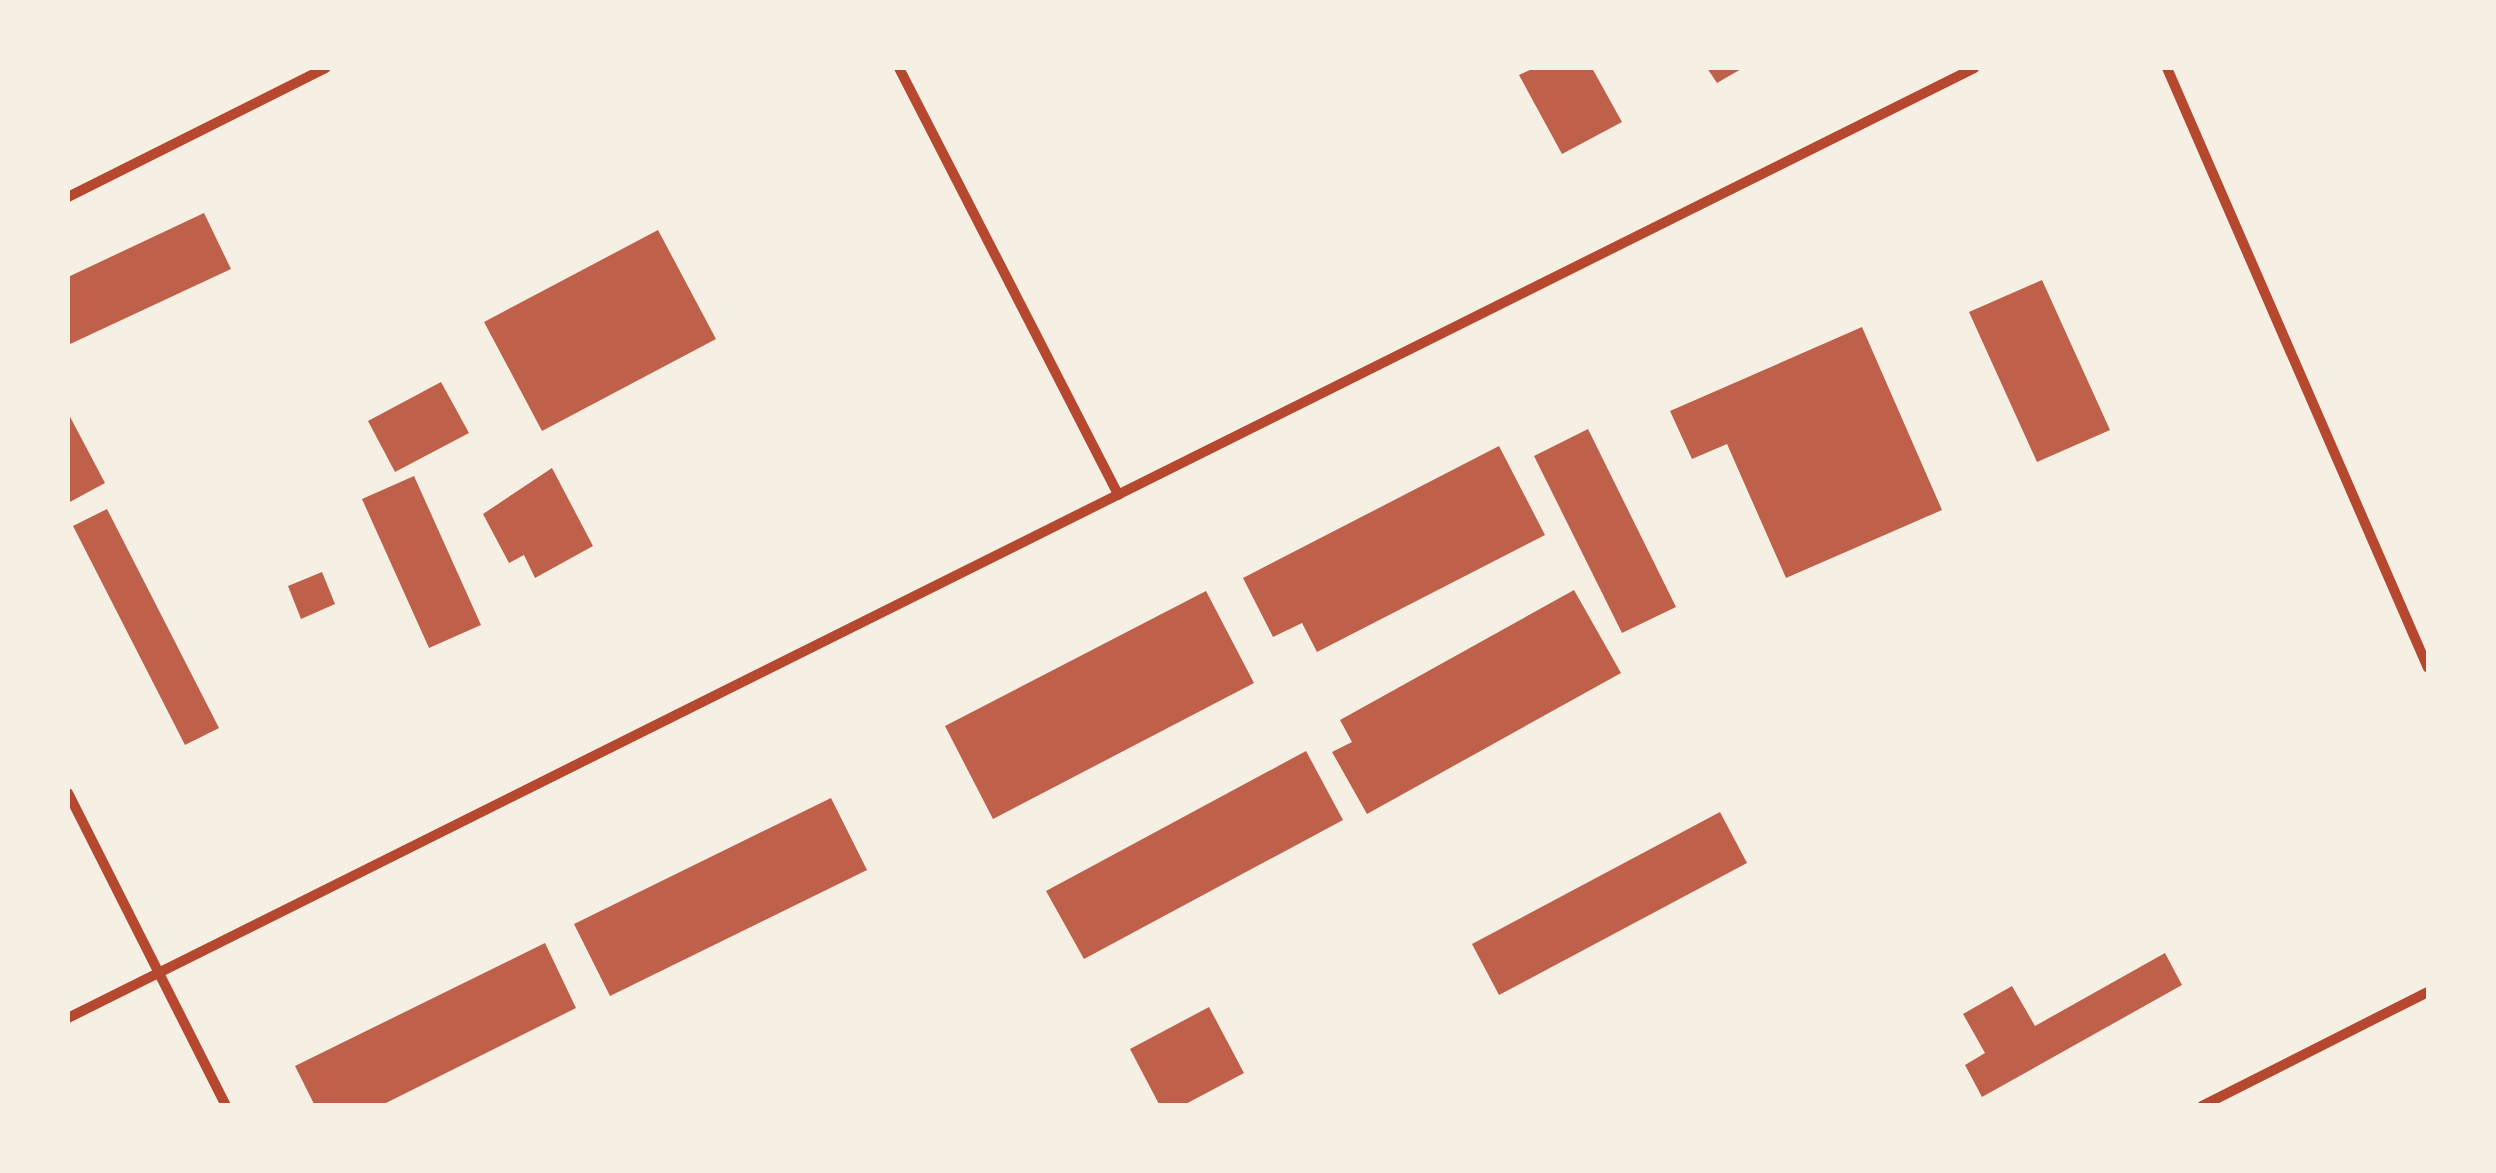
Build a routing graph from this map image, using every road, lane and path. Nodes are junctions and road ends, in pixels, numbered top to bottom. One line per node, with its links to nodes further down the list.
1 (326, 68): 5 (street)
2 (899, 68): 6 (street)
3 (1974, 68): 6 (street)
4 (2167, 68): 7 (street)
5 (68, 197)
6 (1118, 495): 9 (street)
7 (2428, 668)
8 (68, 793): 9 (street)
9 (156, 971): 11 (street); 12 (street)
10 (2428, 992): 13 (street)
11 (68, 1018)
12 (226, 1106)
13 (2202, 1106)

